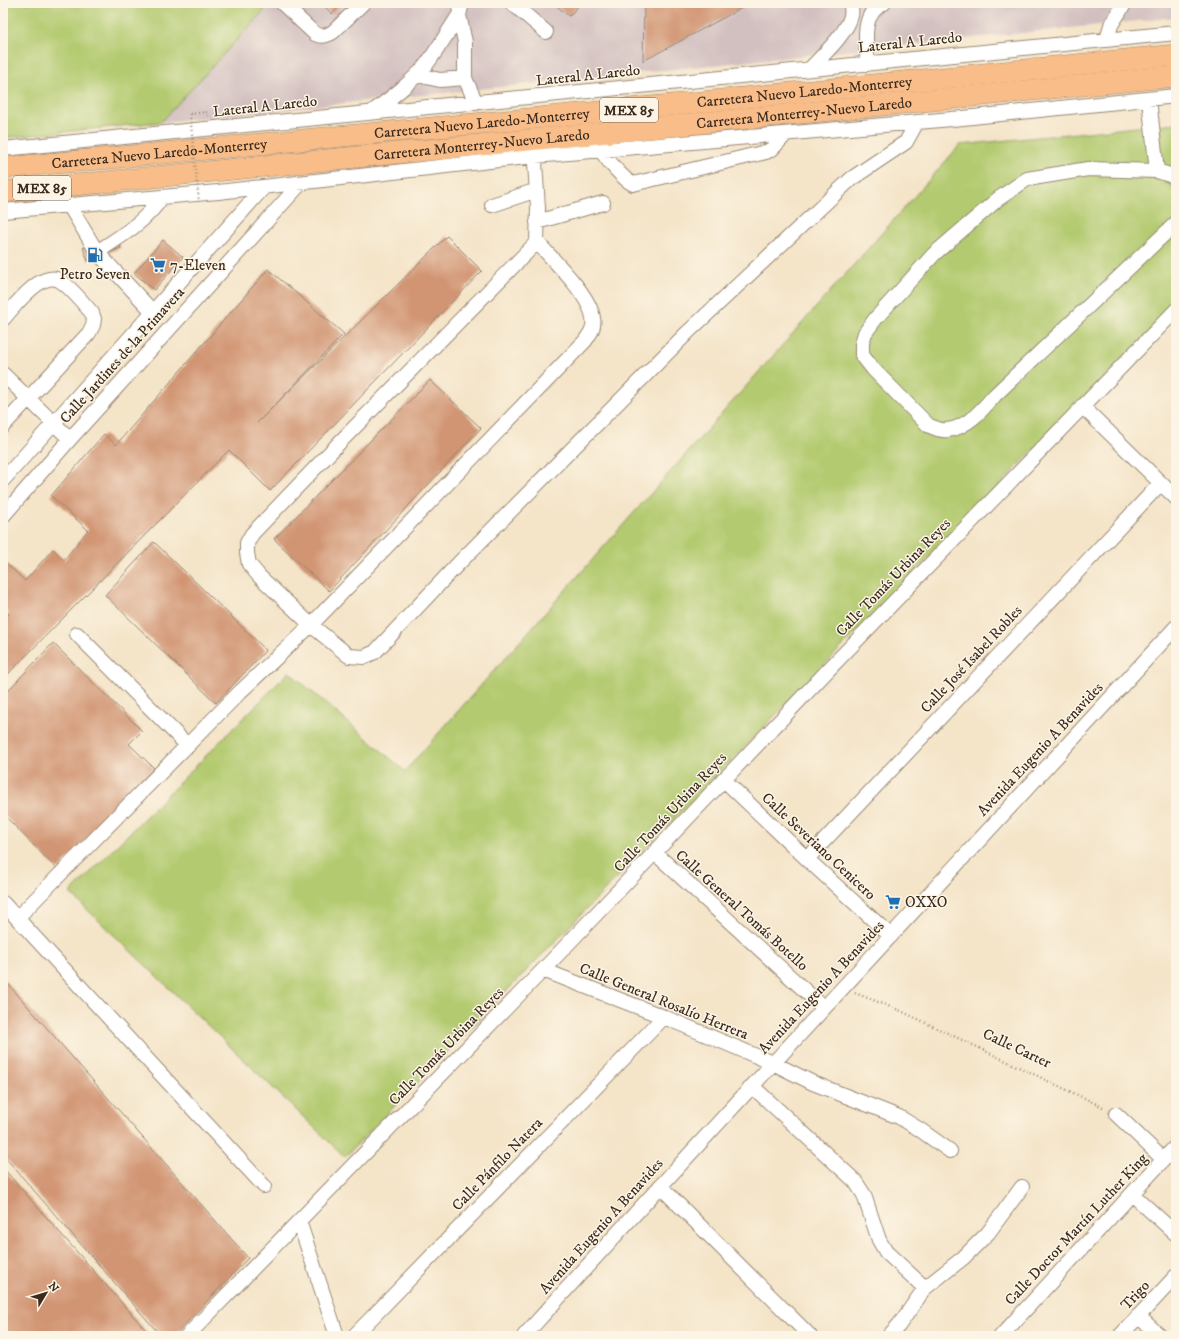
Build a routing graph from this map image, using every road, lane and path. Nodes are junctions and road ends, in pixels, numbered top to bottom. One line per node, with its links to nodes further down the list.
1 (282, 3): 2 (street)
2 (363, 3)
3 (512, 3): 9 (street)
4 (884, 3): 8 (street)
5 (1125, 3): 11 (street)
6 (461, 9): 15 (street); 17 (street)
7 (851, 9): 8 (street); 14 (street)
8 (869, 18): 13 (street)
9 (546, 32)
10 (1176, 33): 11 (street, Lateral A Laredo)
11 (1107, 40): 13 (street, Lateral A Laredo)
12 (1176, 55): 28 (highway, Carretera Nuevo Laredo-Monterrey / MEX 85)
13 (868, 64): 14 (street, Lateral A Laredo)
14 (810, 69): 20 (street, Lateral A Laredo)
15 (417, 75): 17 (street); 22 (street)
16 (1176, 76): 25 (highway, Carretera Monterrey-Nuevo Laredo / MEX 85)
17 (465, 78): 20 (street)
18 (1176, 96): 19 (street)
19 (1150, 99): 23 (street); 29 (street)
20 (476, 103): 22 (street, Lateral A Laredo)
21 (207, 112): 36 (path, bridge)
22 (372, 112): 27 (street, Lateral A Laredo)
23 (917, 122): 24 (street); 58 (street)
24 (786, 134): 25 (street); 25 (street)
25 (600, 142): 26 (highway, Carretera Monterrey-Nuevo Laredo / MEX 85)
26 (534, 148): 31 (street); 33 (street); 34 (highway, Carretera Monterrey-Nuevo Laredo / MEX 85)
27 (3, 149)
28 (3, 168)
29 (1157, 171): 30 (street); 42 (street)
30 (1176, 180)
31 (300, 183): 32 (street); 53 (street, Calle Jardines de la Primavera)
32 (264, 187): 35 (street); 46 (street, Calle Jardines de la Primavera)
33 (537, 190): 38 (street); 41 (street)
34 (3, 192)
35 (162, 197): 39 (street); 44 (street)
36 (199, 202)
37 (603, 203): 41 (street)
38 (492, 204)
39 (69, 205): 40 (street); 44 (street)
40 (3, 211)
41 (538, 222): 43 (street)
42 (1176, 223)
43 (537, 242): 58 (street); 58 (street)
44 (97, 252): 46 (street)
45 (1176, 310): 50 (street, Calle Tomás Urbina Reyes)
46 (153, 312): 51 (street, Calle Jardines de la Primavera)
47 (3, 319): 49 (street)
48 (3, 374): 49 (street)
49 (29, 399): 51 (street); 52 (street)
50 (1082, 406): 55 (street); 62 (street, Calle Tomás Urbina Reyes)
51 (54, 423): 53 (street); 54 (street, Calle Jardines de la Primavera)
52 (3, 426)
53 (70, 439): 57 (street, Calle Jardines de la Primavera)
54 (3, 480)
55 (1161, 483): 56 (street); 64 (street, Calle José Isabel Robles)
56 (1176, 498)
57 (3, 516)
58 (311, 625): 61 (street)
59 (1176, 627): 67 (street, Avenida Eugenio A Benavides)
60 (77, 634): 61 (street)
61 (188, 746): 66 (street)
62 (723, 780): 63 (street, Calle Tomás Urbina Reyes); 64 (street, Calle Severiano Cenicero)
63 (655, 853): 68 (street, Calle Tomás Urbina Reyes); 70 (street, Calle General Tomás Botello)
64 (807, 859): 67 (street, Calle Severiano Cenicero)
65 (3, 903): 66 (street)
66 (18, 918): 78 (street)
67 (891, 936): 69 (street, Avenida Eugenio A Benavides)
68 (543, 970): 71 (street, Calle General Rosalío Herrera); 82 (street, Calle Tomás Urbina Reyes)
69 (842, 988): 70 (street, Avenida Eugenio A Benavides); 74 (path, Calle Carter)
70 (824, 1008): 72 (street, Avenida Eugenio A Benavides)
71 (664, 1017): 72 (street, Calle General Rosalío Herrera); 89 (street, Calle Pánfilo Natera)
72 (773, 1063): 73 (street, Avenida Eugenio A Benavides); 76 (street, Calle General Rosalío Herrera)
73 (752, 1086): 79 (street, Avenida Eugenio A Benavides); 85 (street)
74 (1116, 1114): 77 (street)
75 (1176, 1146): 77 (street, Calle Doctor Martín Luther King)
76 (950, 1151)
77 (1163, 1159): 81 (street, Calle Doctor Martín Luther King)
78 (264, 1186)
79 (660, 1186): 90 (street, Avenida Eugenio A Benavides); 91 (street)
80 (1022, 1187): 85 (street)
81 (1132, 1194): 83 (street); 93 (street, Calle Doctor Martín Luther King)
82 (299, 1221): 87 (street, Calle Tomás Urbina Reyes); 88 (street)
83 (1176, 1234)
84 (1176, 1277): 86 (street, Trigo)
85 (925, 1288): 92 (street)
86 (1138, 1316): 94 (street, Trigo); 95 (street)
87 (187, 1336)
88 (337, 1336)
89 (354, 1336)
90 (524, 1336)
91 (810, 1336)
92 (889, 1336)
93 (1001, 1336)
94 (1120, 1336)
95 (1160, 1336)

